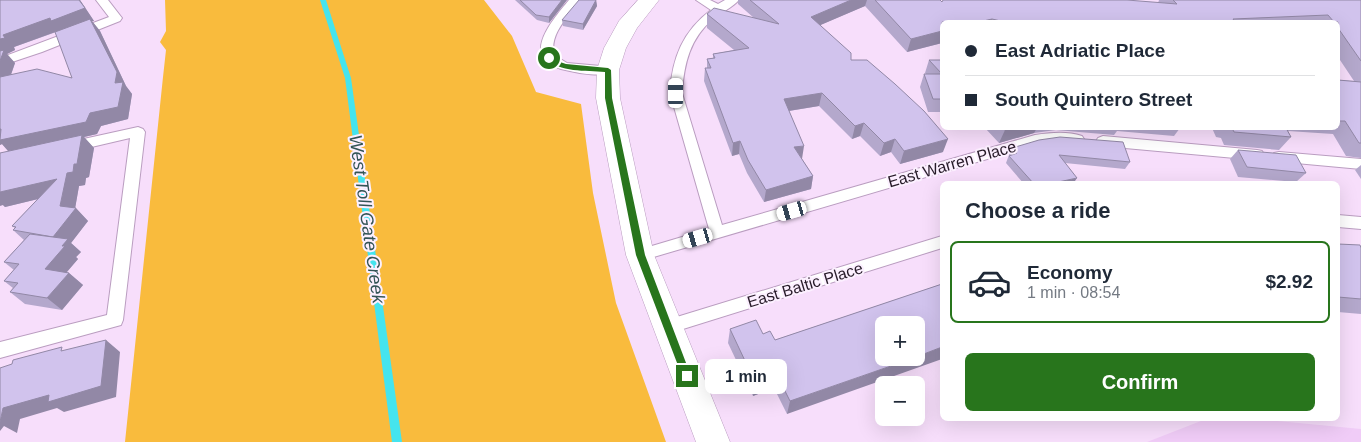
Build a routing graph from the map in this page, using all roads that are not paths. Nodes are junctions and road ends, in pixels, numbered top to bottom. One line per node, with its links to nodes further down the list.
1 (102, 0): 7 (lane)
2 (575, 0): 8 (lane)
3 (649, 0): 8 (street)
4 (702, 0): 6 (lane)
5 (733, 0): 6 (lane)
6 (718, 9): 13 (lane)
7 (0, 62)
8 (608, 70): 15 (street)
9 (55, 150): 17 (lane)
10 (1361, 164): 13 (lane, East Warren Place)
11 (1340, 221): 12 (lane)
12 (1361, 223)
13 (717, 232): 15 (lane, East Warren Place)
14 (940, 243): 16 (lane, East Baltic Place)
15 (640, 255): 16 (street)
16 (668, 327): 18 (street)
17 (0, 350)
18 (713, 442)

